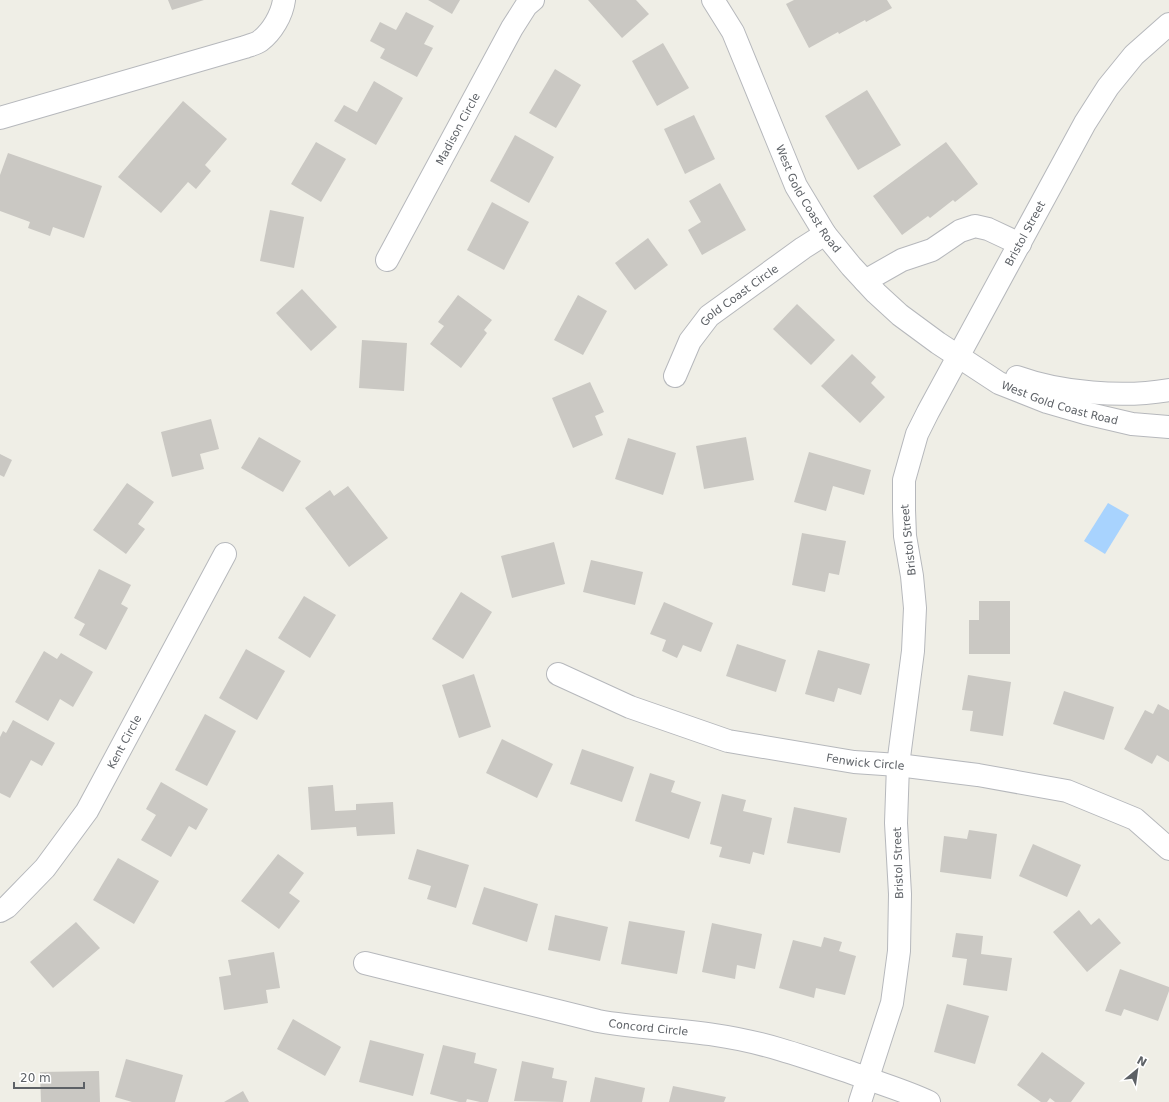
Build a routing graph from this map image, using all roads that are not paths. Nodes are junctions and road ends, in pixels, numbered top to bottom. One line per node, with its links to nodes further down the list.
1 (284, 0): 5 (street)
2 (533, 0): 8 (street, Madison Circle)
3 (716, 1): 6 (street, West Gold Coast Road)
4 (1169, 24): 7 (street, Bristol Street)
5 (0, 118)
6 (825, 234): 9 (street, West Gold Coast Road); 11 (street, Gold Coast Circle)
7 (1020, 244): 9 (street); 10 (street, Bristol Street)
8 (387, 260)
9 (865, 281): 10 (street, West Gold Coast Road)
10 (959, 356): 12 (street, West Gold Coast Road); 13 (street, West Gold Coast Road); 16 (street, Bristol Street)
11 (675, 376)
12 (1169, 390)
13 (1169, 427)
14 (225, 554): 18 (street, Kent Circle)
15 (558, 674): 16 (street, Fenwick Circle)
16 (898, 765): 17 (street, Fenwick Circle); 20 (street, Bristol Street)
17 (1169, 849)
18 (0, 911)
19 (365, 963): 20 (street, Concord Circle)
20 (868, 1079): 21 (street, Bristol Street); 22 (street, Concord Circle)
21 (860, 1102)
22 (929, 1102)

